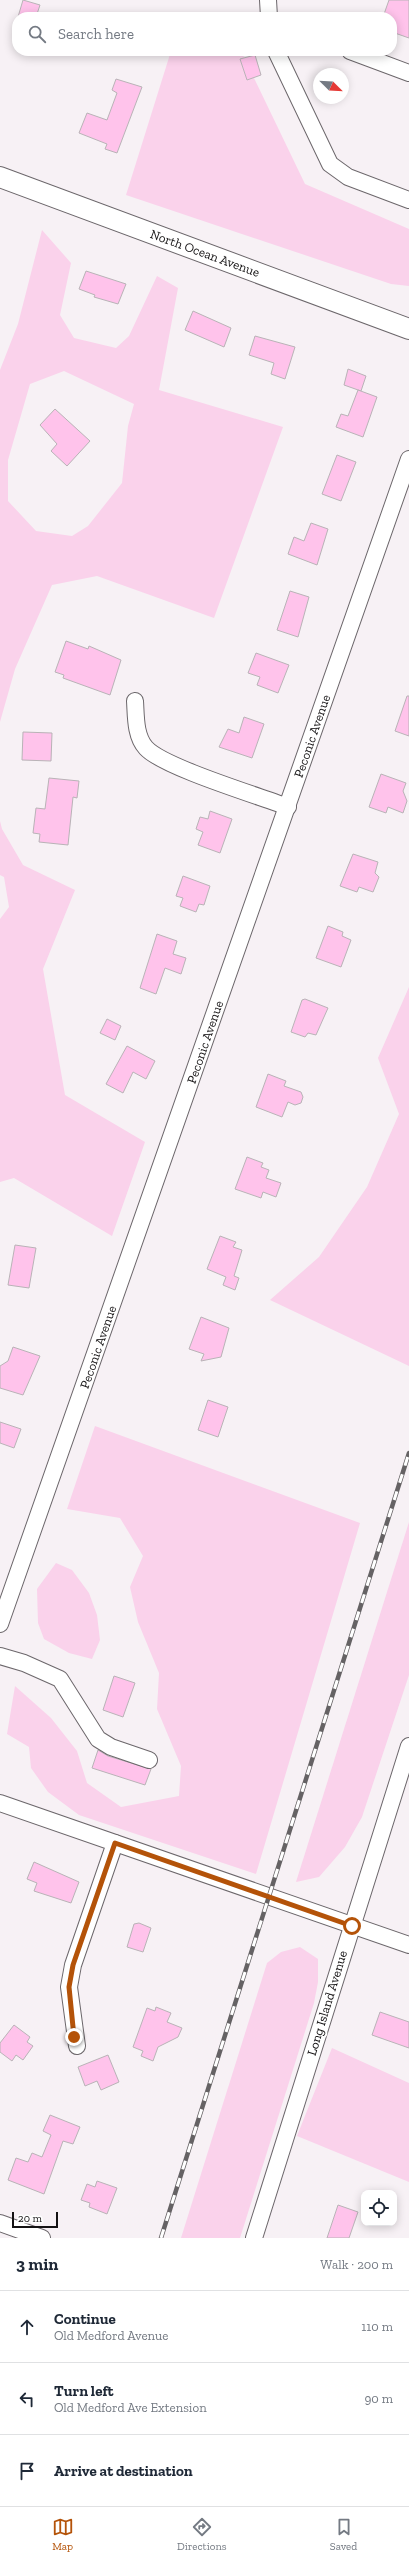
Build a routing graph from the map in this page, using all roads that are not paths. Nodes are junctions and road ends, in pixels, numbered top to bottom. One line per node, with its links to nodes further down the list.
1 (268, 0): 2 (street)
2 (268, 12)
3 (278, 56): 7 (street)
4 (363, 56): 5 (street)
5 (409, 73)
6 (0, 177): 8 (main road, North Ocean Avenue)
7 (409, 200)
8 (409, 329)
9 (409, 459): 11 (street, Peconic Avenue)
10 (135, 701): 11 (street)
11 (288, 807): 12 (street, Peconic Avenue)
12 (0, 1624)
13 (0, 1656): 15 (street)
14 (409, 1746): 18 (street, Long Island Avenue)
15 (149, 1760)
16 (0, 1803): 17 (street)
17 (115, 1843): 18 (street); 20 (street)
18 (352, 1926): 19 (street); 23 (street, Long Island Avenue)
19 (409, 1945)
20 (77, 2046)
21 (0, 2223): 22 (street)
22 (42, 2238)
23 (254, 2238)

